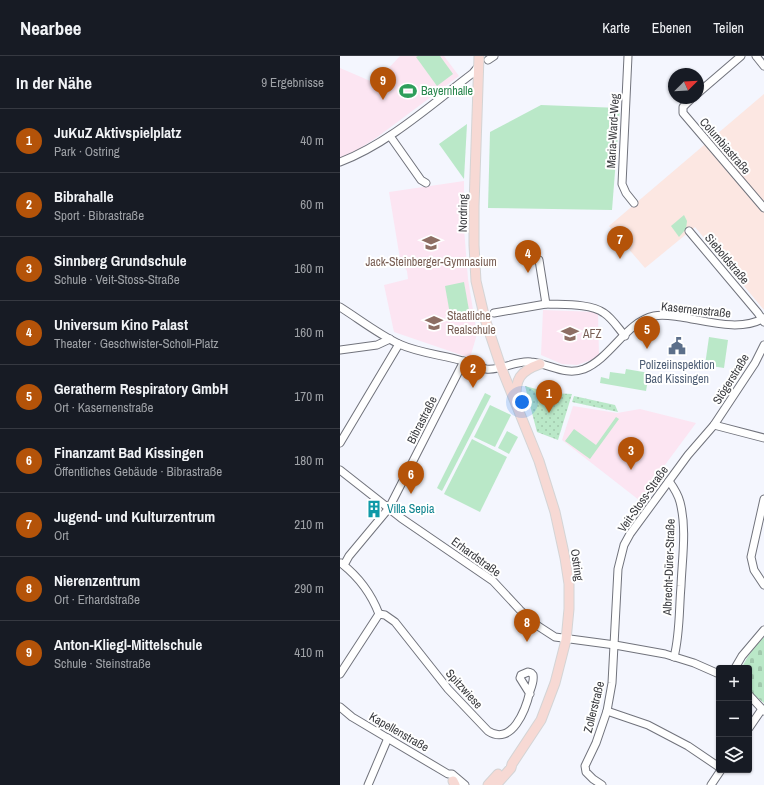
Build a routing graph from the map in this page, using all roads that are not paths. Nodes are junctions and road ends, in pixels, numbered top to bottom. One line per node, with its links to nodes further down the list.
1 (479, 56): 6 (main road, Nordring)
2 (628, 56): 12 (street, Maria-Ward-Weg)
3 (741, 56): 7 (street)
4 (756, 56): 5 (street)
5 (764, 66)
6 (478, 67): 9 (street); 27 (main road, Nordring)
7 (704, 87)
8 (686, 104): 13 (street, Columbiastraße)
9 (390, 136): 10 (street); 11 (street)
10 (340, 162)
11 (426, 183)
12 (634, 203)
13 (764, 208)
14 (689, 231): 19 (street, Sieboldstraße)
15 (539, 260): 16 (street)
16 (546, 304): 18 (street); 20 (street)
17 (340, 307): 21 (street, Kasernenstraße)
18 (494, 313)
19 (763, 320): 20 (street, Kasernenstraße)
20 (625, 336): 26 (street, Kasernenstraße)
21 (390, 339): 22 (street, Kasernenstraße); 24 (street)
22 (399, 344): 25 (street, Kasernenstraße); 31 (street)
23 (764, 345): 29 (street, Stögerstraße)
24 (340, 350)
25 (464, 361): 27 (street, Kasernenstraße); 35 (street, Bibrastraße)
26 (540, 364): 27 (street, Kasernenstraße); 28 (main road)
27 (500, 367): 28 (main road, Ostring)
28 (517, 407): 40 (main road, Ostring)
29 (714, 425): 30 (street); 33 (street, Veit-Stoss-Straße)
30 (764, 438)
31 (340, 444)
32 (340, 470): 35 (street, Erhardstraße)
33 (669, 481): 41 (street, Veit-Stoss-Straße); 42 (street, Albrecht-Dürer-Straße)
34 (764, 499): 37 (street)
35 (389, 508): 36 (street, Bibrastraße); 40 (street, Erhardstraße)
36 (342, 564): 38 (street)
37 (764, 585)
38 (379, 614): 45 (street); 46 (street, Spitzwiese)
39 (764, 630): 43 (street)
40 (566, 640): 41 (street, Erhardstraße); 53 (main road, Ostring)
41 (614, 645): 42 (street, Erhardstraße); 49 (street, Zollerstraße)
42 (674, 657): 44 (street, Erhardstraße)
43 (737, 665)
44 (716, 673)
45 (340, 674)
46 (530, 694)
47 (752, 698): 50 (street)
48 (340, 707): 52 (street, Kapellenstraße)
49 (607, 710): 54 (street); 61 (street, Zollerstraße)
50 (763, 710): 51 (street)
51 (752, 724)
52 (388, 738): 56 (street, Kapellenstraße); 57 (street)
53 (512, 764): 59 (main road, Ostring); 60 (main road, Ostring)
54 (716, 765)
55 (719, 773): 62 (street)
56 (453, 781): 58 (street, Kapellenstraße)
57 (368, 785)
58 (465, 785)
59 (488, 785)
60 (496, 785)
61 (602, 785)
62 (711, 785)

